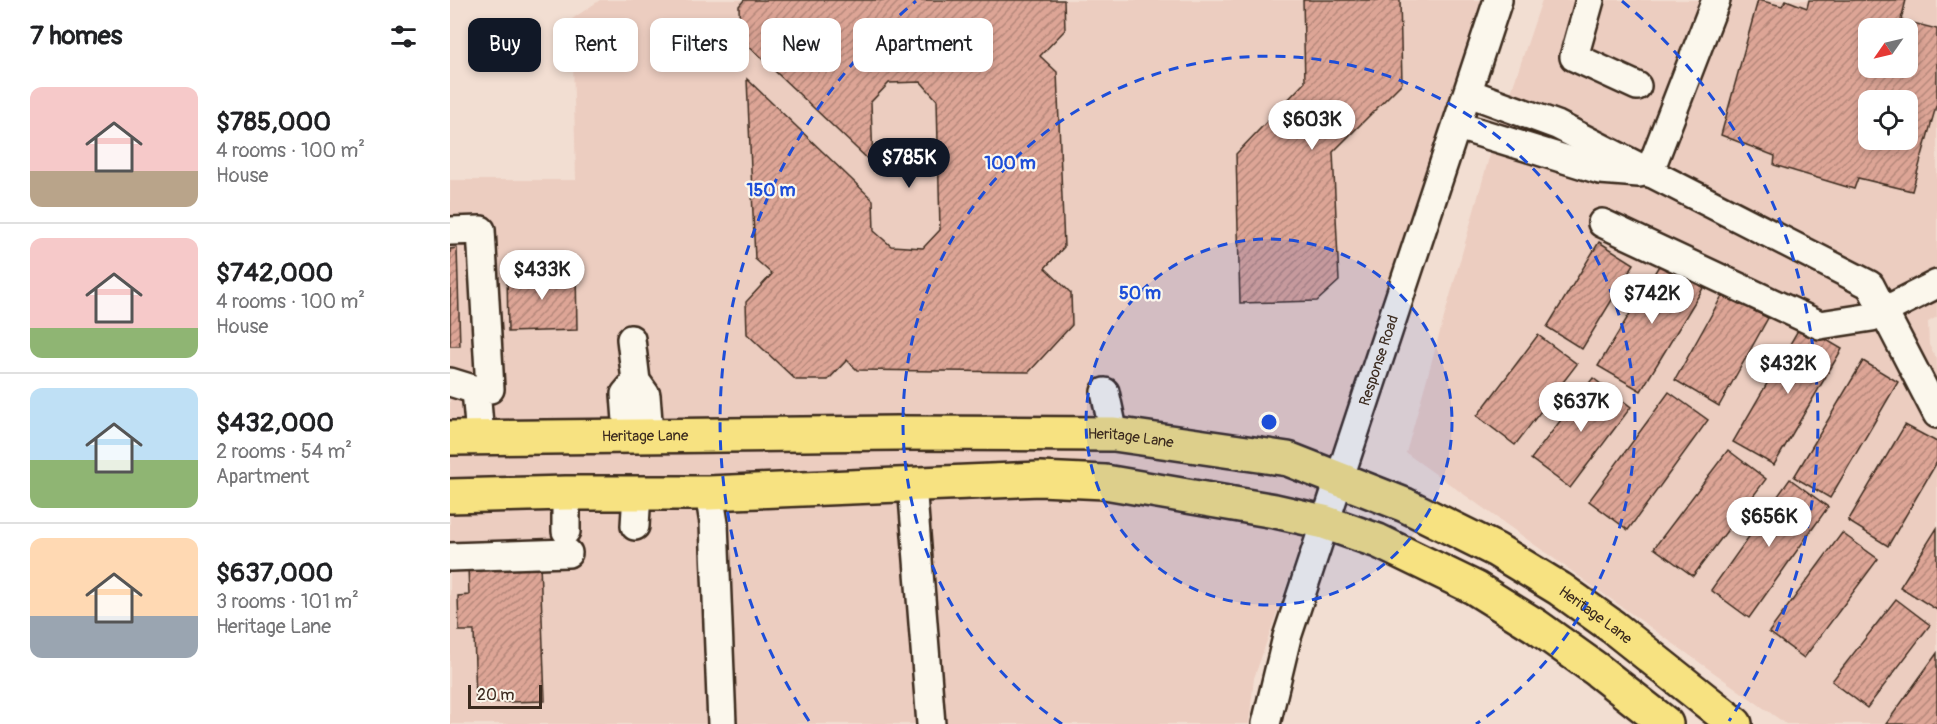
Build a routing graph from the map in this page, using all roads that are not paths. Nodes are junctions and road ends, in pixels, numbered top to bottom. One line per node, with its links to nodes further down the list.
1 (1498, 0): 5 (street, Response Road)
2 (1590, 0): 4 (street)
3 (1716, 0): 7 (street)
4 (1637, 86)
5 (1469, 93): 6 (street, Response Road); 7 (street)
6 (1458, 126): 7 (street); 20 (street, Response Road)
7 (1649, 173): 11 (street)
8 (1602, 224): 11 (street)
9 (450, 231): 14 (street)
10 (1937, 284): 11 (street)
11 (1885, 312): 16 (street)
12 (631, 339): 17 (street)
13 (450, 382): 14 (street)
14 (476, 390): 19 (street)
15 (1105, 392): 18 (street)
16 (1937, 414)
17 (639, 434): 18 (main road, Heritage Lane); 19 (main road, Heritage Lane)
18 (1114, 434): 20 (main road, Heritage Lane)
19 (465, 438)
20 (1339, 480): 26 (street, Response Road); 33 (main road, Heritage Lane)
21 (912, 484): 24 (main road); 26 (main road); 30 (street)
22 (637, 492): 23 (main road); 24 (main road); 27 (street)
23 (566, 493): 25 (main road); 28 (street)
24 (709, 494): 29 (street)
25 (450, 496)
26 (1324, 522): 31 (street, Response Road); 32 (main road)
27 (635, 526)
28 (450, 557)
29 (722, 724)
30 (931, 724)
31 (1266, 724)
32 (1666, 724)
33 (1735, 724)

